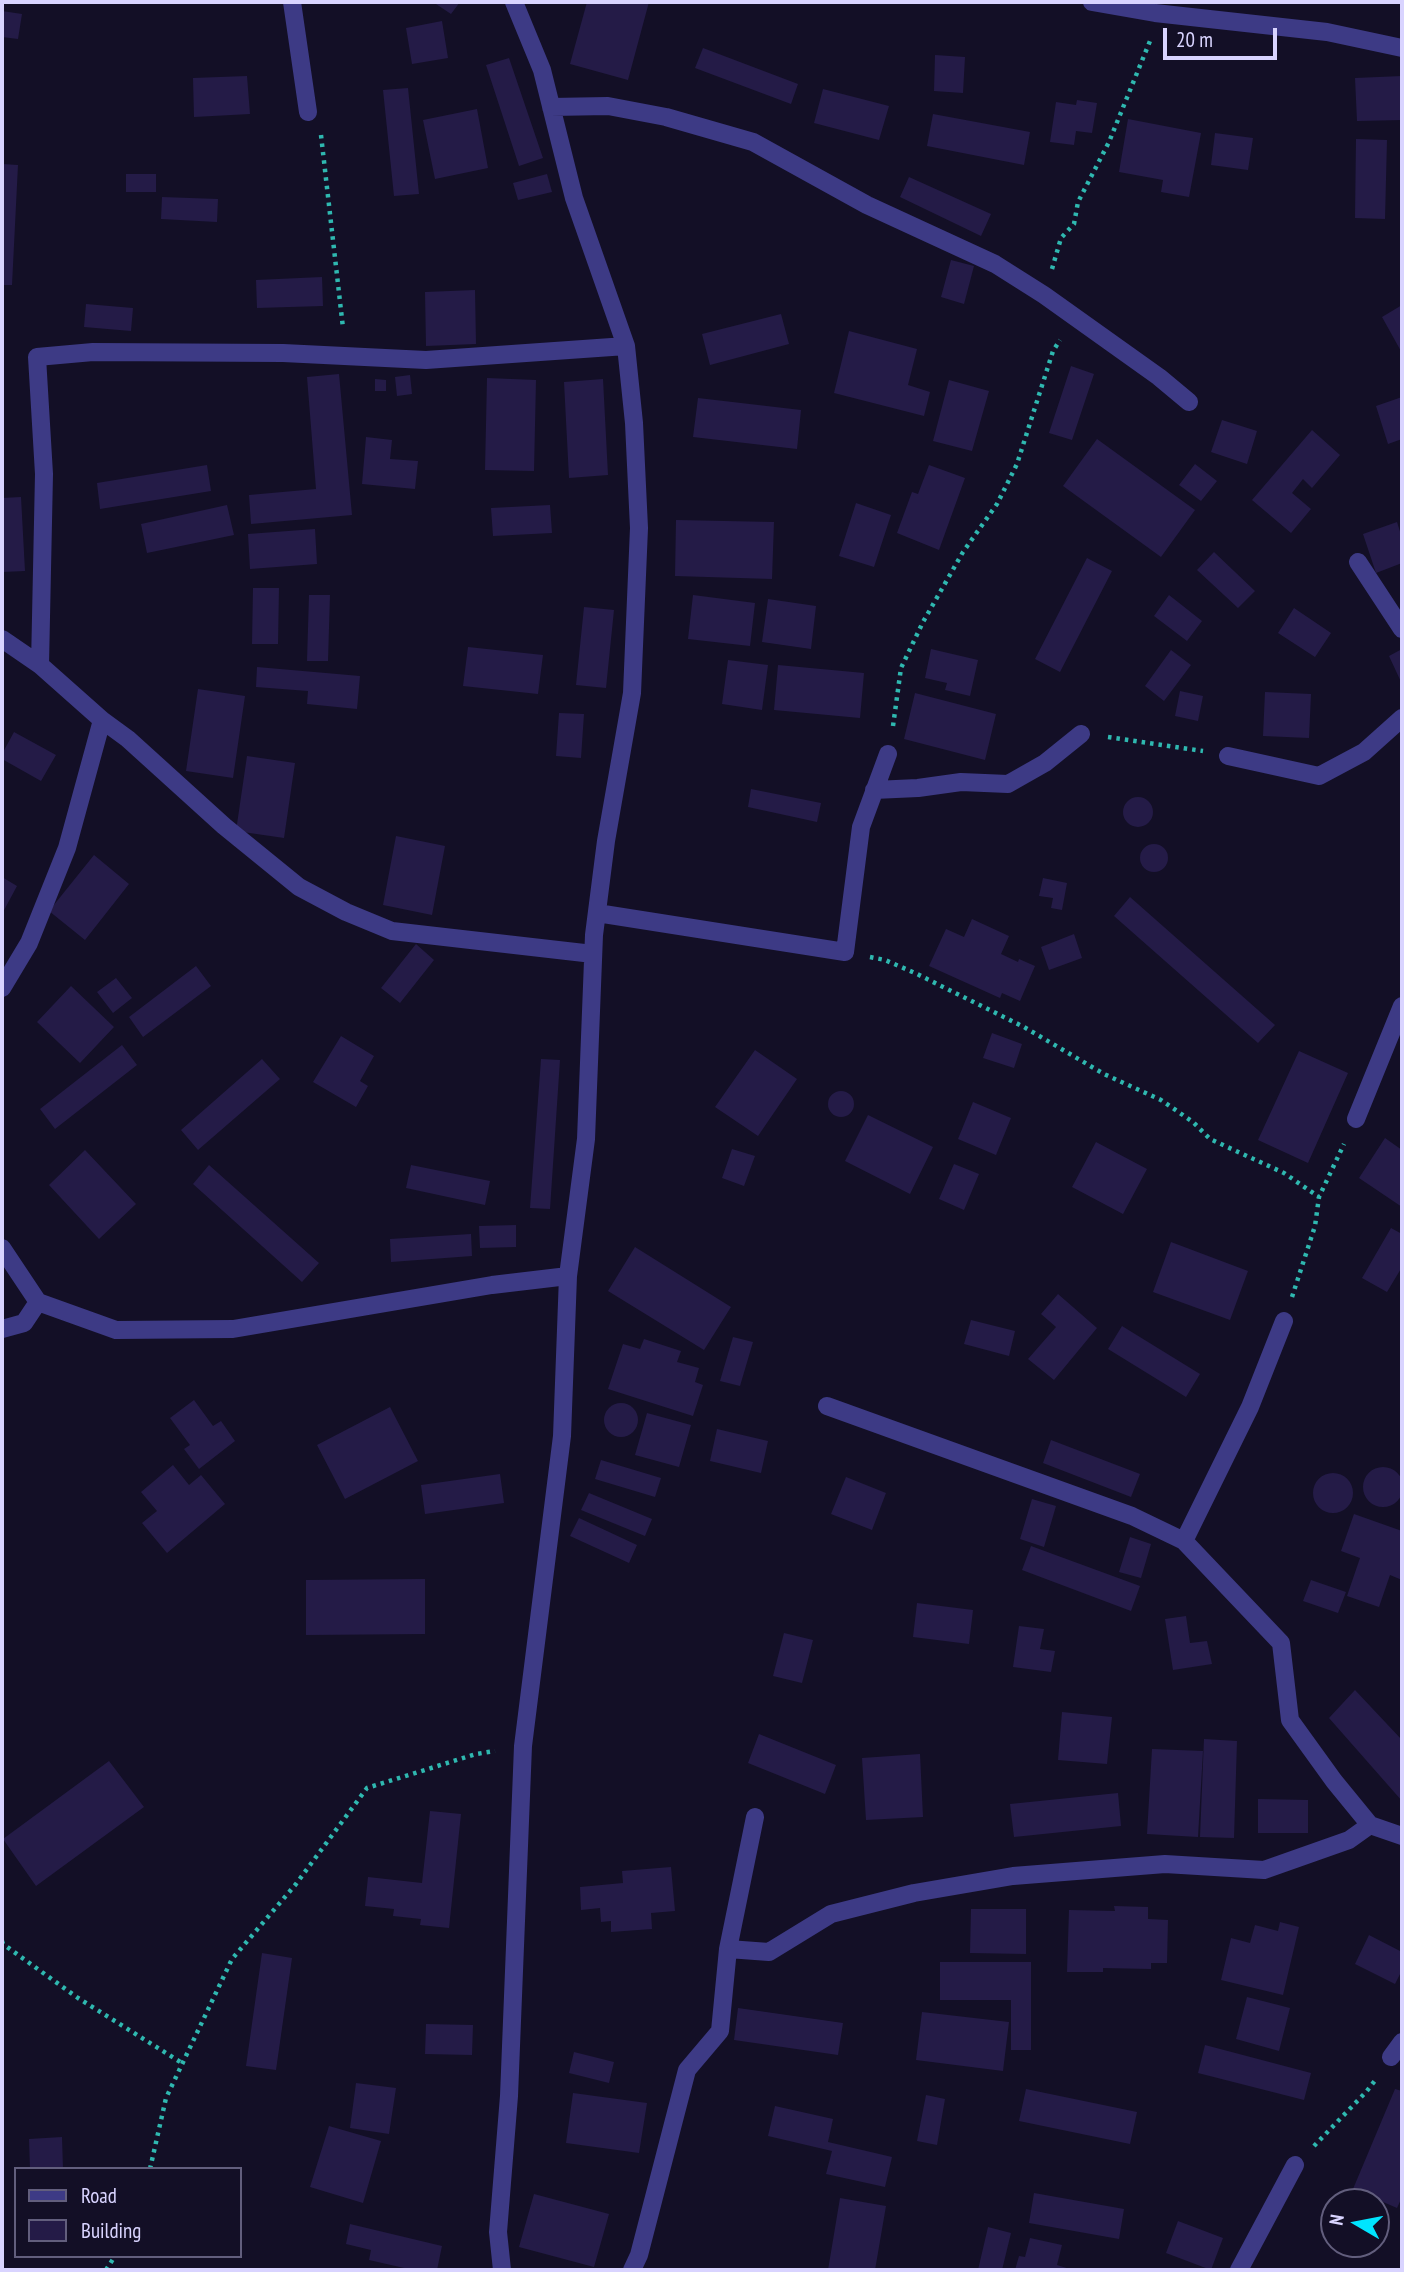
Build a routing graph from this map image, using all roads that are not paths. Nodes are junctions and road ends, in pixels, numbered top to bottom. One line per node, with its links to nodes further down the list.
1 (292, 2): 6 (street)
2 (514, 2): 5 (street)
3 (1092, 2): 4 (street)
4 (1402, 48)
5 (551, 107): 7 (street); 8 (street)
6 (308, 112)
7 (626, 346): 12 (street); 19 (street)
8 (1189, 402)
9 (1358, 562): 10 (street)
10 (1402, 629)
11 (2, 639): 12 (street)
12 (40, 665): 14 (street)
13 (1402, 718): 17 (street)
14 (102, 720): 20 (street); 21 (street)
15 (1081, 734): 18 (street)
16 (888, 754): 18 (street)
17 (1228, 756)
18 (874, 790): 19 (street)
19 (597, 914): 20 (street)
20 (593, 954): 25 (street)
21 (2, 988)
22 (1402, 1006): 23 (street)
23 (1356, 1119)
24 (2, 1248): 26 (street)
25 (568, 1276): 26 (street); 38 (street)
26 (38, 1302): 28 (street)
27 (1284, 1321): 30 (street)
28 (2, 1329)
29 (827, 1406): 30 (street)
30 (1184, 1541): 32 (street)
31 (755, 1817): 34 (street)
32 (1370, 1825): 33 (street); 34 (street)
33 (1402, 1836)
34 (728, 1950): 39 (street)
35 (1402, 2042): 36 (street)
36 (1391, 2057)
37 (1295, 2165): 40 (street)
38 (502, 2270)
39 (632, 2270)
40 (1239, 2270)

